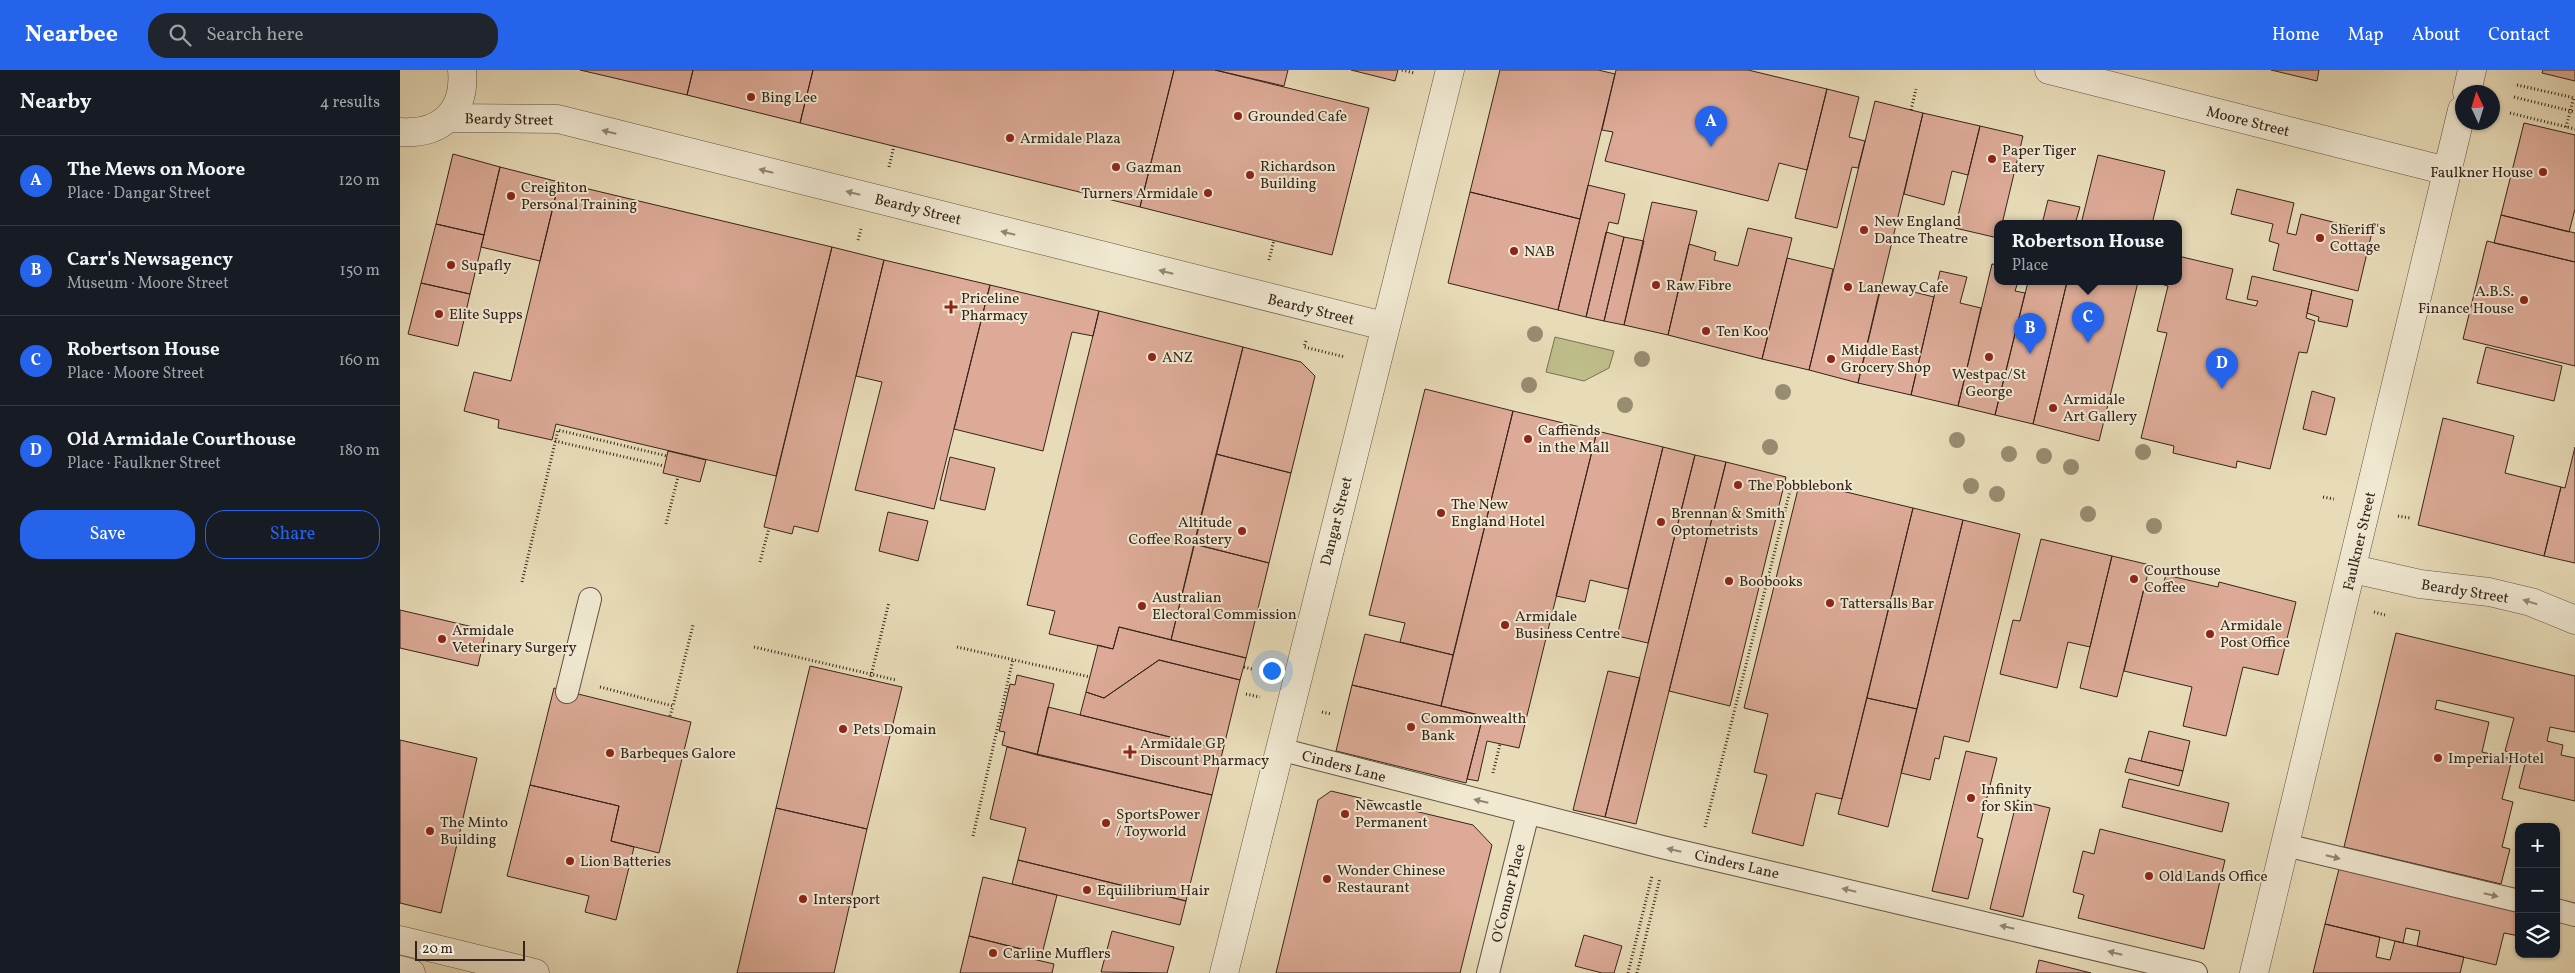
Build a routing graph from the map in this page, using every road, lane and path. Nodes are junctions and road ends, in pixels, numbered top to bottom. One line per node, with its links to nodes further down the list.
1 (462, 70): 15 (street)
2 (1402, 70): 6 (path)
3 (1450, 70): 25 (street, Dangar Street)
4 (2049, 70): 22 (street, Moore Street)
5 (2472, 70): 7 (street)
6 (1414, 73)
7 (2469, 85)
8 (2517, 85): 11 (path)
9 (1916, 89): 12 (path)
10 (2514, 97): 13 (path)
11 (2574, 98): 13 (path)
12 (1911, 110)
13 (2573, 111): 16 (path)
14 (2510, 113): 16 (path)
15 (448, 118): 19 (street); 25 (street, Beardy Street, one-way to 15)
16 (2566, 127): 17 (path)
17 (2575, 129)
18 (2457, 130): 22 (street, Faulkner Street)
19 (400, 132)
20 (894, 146): 21 (path)
21 (888, 170)
22 (2447, 170): 40 (street, Faulkner Street)
23 (1274, 240): 24 (path)
24 (1269, 260)
25 (1384, 326): 64 (street, Dangar Street)
26 (1308, 332): 27 (path)
27 (1340, 356)
28 (555, 441): 29 (path); 30 (path); 41 (path)
29 (667, 456)
30 (664, 466)
31 (678, 477): 37 (path)
32 (1793, 479): 68 (path)
33 (2323, 497): 34 (path)
34 (2334, 500)
35 (2399, 516): 36 (path)
36 (2410, 518)
37 (666, 524)
38 (769, 528): 39 (path)
39 (760, 562)
40 (2353, 569): 46 (street, Beardy Street, one-way to 40); 67 (street, Faulkner Street)
41 (522, 582)
42 (590, 599): 57 (lane)
43 (889, 602): 53 (path)
44 (2375, 613): 45 (path)
45 (2385, 615)
46 (2575, 620)
47 (694, 625): 60 (path)
48 (754, 647): 53 (path)
49 (957, 647): 50 (path)
50 (1013, 659): 54 (path); 66 (path)
51 (1244, 667): 52 (path)
52 (1252, 669)
53 (872, 674): 55 (path); 56 (path)
54 (1090, 677)
55 (870, 680)
56 (896, 680)
57 (569, 686): 60 (path)
58 (1246, 694): 59 (path)
59 (1256, 696)
60 (673, 706): 63 (path)
61 (1321, 712): 62 (path)
62 (1331, 714)
63 (670, 716)
64 (1280, 749): 65 (lane, Cinders Lane, one-way to 64); 78 (street, Dangar Street)
65 (1528, 813): 68 (lane, Cinders Lane, one-way to 65); 79 (lane, O'Connor Place)
66 (973, 836)
67 (2286, 845): 71 (lane, one-way to 71); 83 (street, Faulkner Street)
68 (1698, 856): 82 (lane, Cinders Lane, one-way to 68)
69 (1653, 868): 80 (path)
70 (1662, 870): 81 (path)
71 (2515, 900)
72 (2560, 911): 73 (lane)
73 (2575, 915)
74 (400, 940): 77 (street)
75 (400, 970): 76 (street)
76 (411, 973)
77 (535, 973)
78 (1224, 973)
79 (1488, 973)
80 (1628, 973)
81 (1637, 973)
82 (2196, 973)
83 (2254, 973)

